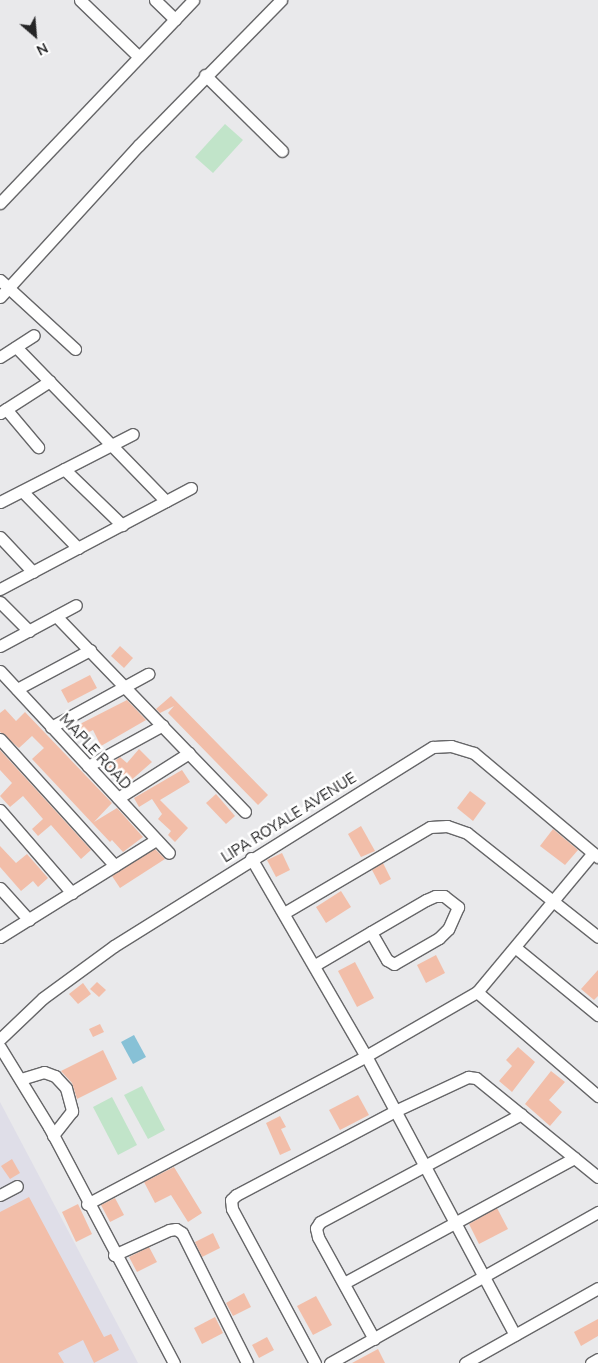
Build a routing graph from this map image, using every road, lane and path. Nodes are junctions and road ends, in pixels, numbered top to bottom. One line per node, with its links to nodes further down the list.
1 (80, 0): 6 (street)
2 (155, 0): 5 (street)
3 (193, 0): 5 (street)
4 (280, 0): 7 (street)
5 (175, 19): 6 (street)
6 (138, 56): 9 (street)
7 (205, 75): 8 (street); 11 (street)
8 (282, 151)
9 (0, 203)
10 (0, 280): 11 (street)
11 (9, 289): 12 (street); 15 (street)
12 (0, 298)
13 (34, 336): 14 (street)
14 (16, 347): 16 (street); 17 (street)
15 (75, 349)
16 (0, 357)
17 (50, 382): 18 (street); 20 (street)
18 (3, 411): 21 (street)
19 (133, 434): 20 (street)
20 (112, 445): 22 (street); 25 (street)
21 (38, 447)
22 (64, 469): 24 (street); 27 (street)
23 (191, 488): 25 (street)
24 (22, 491): 26 (street); 29 (street)
25 (166, 501): 27 (street)
26 (0, 502)
27 (122, 525): 29 (street)
28 (0, 537): 30 (street)
29 (78, 548): 30 (street)
30 (33, 572): 31 (street)
31 (0, 589)
32 (0, 602): 35 (street)
33 (76, 604): 34 (street)
34 (56, 616): 35 (street); 37 (street)
35 (29, 631): 36 (street)
36 (0, 646)
37 (90, 650): 40 (street); 41 (street)
38 (0, 671): 41 (street, MAPLE ROAD)
39 (148, 674): 40 (street)
40 (126, 686): 42 (street); 43 (street)
41 (17, 689): 43 (street, MAPLE ROAD)
42 (163, 725): 45 (street); 46 (street)
43 (52, 727): 46 (street, MAPLE ROAD)
44 (0, 739): 54 (street)
45 (189, 753): 47 (street); 49 (street)
46 (88, 766): 47 (street, MAPLE ROAD)
47 (118, 798): 50 (street, MAPLE ROAD)
48 (0, 810): 56 (street)
49 (245, 812)
50 (156, 840): 51 (street, MAPLE ROAD); 54 (street)
51 (169, 853)
52 (595, 855): 53 (street, LIPA ROYALE AVENUE); 57 (street)
53 (251, 858): 58 (street); 67 (street, LIPA ROYALE AVENUE)
54 (115, 866): 56 (street)
55 (0, 888): 59 (street)
56 (72, 893): 59 (street)
57 (554, 901): 58 (street); 62 (street); 63 (street)
58 (284, 913): 64 (street)
59 (29, 920): 61 (street)
60 (371, 932): 60 (street); 64 (street)
61 (0, 937)
62 (598, 937)
63 (516, 948): 65 (street); 66 (street)
64 (315, 965): 69 (street)
65 (477, 992): 69 (street); 71 (street)
66 (598, 1015)
67 (0, 1039)
68 (0, 1047): 70 (street)
69 (366, 1056): 72 (street); 80 (street)
70 (21, 1079): 74 (street); 74 (street)
71 (598, 1096)
72 (394, 1111): 73 (street); 76 (street); 92 (street)
73 (520, 1114): 75 (street); 76 (street)
74 (53, 1136): 80 (street)
75 (574, 1158): 77 (street); 82 (street)
76 (423, 1167): 82 (street); 85 (street)
77 (598, 1177)
78 (17, 1186): 79 (street)
79 (0, 1195)
80 (87, 1204): 83 (street)
81 (598, 1212): 84 (street)
82 (454, 1224): 84 (street); 85 (street)
83 (114, 1255): 90 (street); 91 (street)
84 (482, 1277): 87 (street); 88 (street)
85 (344, 1283): 88 (street)
86 (598, 1288): 87 (street)
87 (515, 1335): 94 (street)
88 (374, 1339): 93 (street)
89 (598, 1359): 95 (street)
90 (174, 1363)
91 (247, 1363)
92 (316, 1363)
93 (330, 1363)
94 (465, 1363)
95 (591, 1363)

